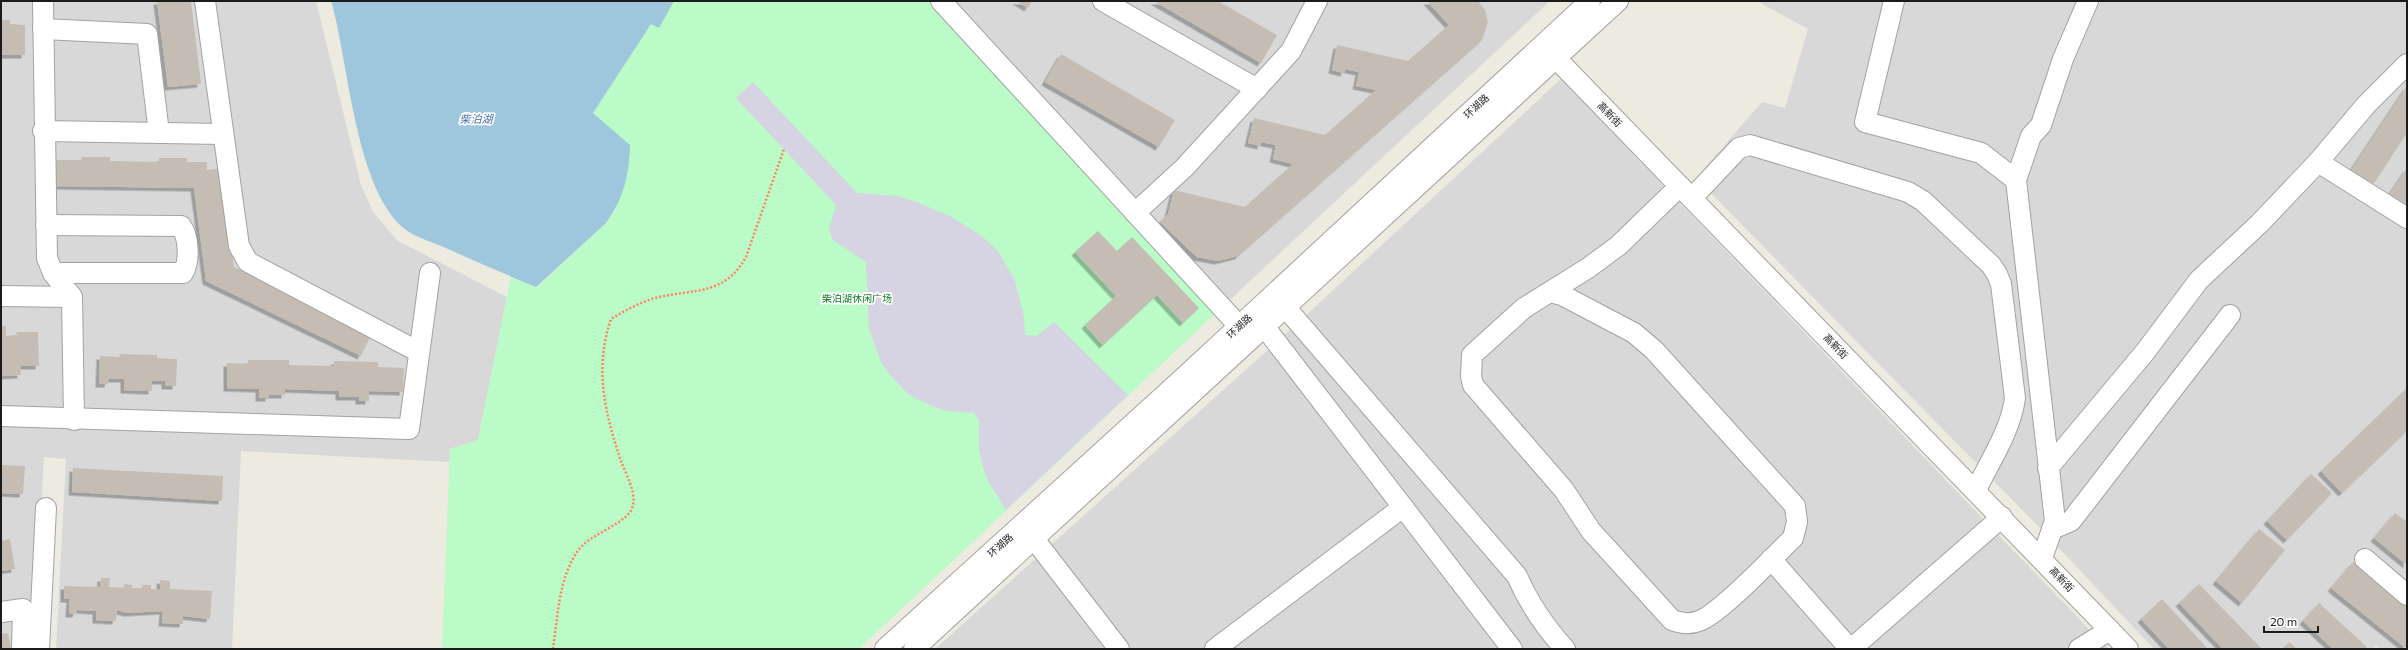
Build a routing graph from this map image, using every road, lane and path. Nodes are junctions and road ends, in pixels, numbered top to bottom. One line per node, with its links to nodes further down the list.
1 (43, 1): 10 (street)
2 (205, 1): 16 (street)
3 (941, 1): 21 (street)
4 (1103, 1): 13 (street)
5 (1317, 1): 13 (street)
6 (1590, 1): 11 (street, 环湖路)
7 (1618, 1): 11 (street, 环湖路)
8 (1894, 1): 19 (street)
9 (2088, 1): 19 (street)
10 (43, 29): 14 (street); 15 (street)
11 (1549, 52): 20 (street, 高新街); 29 (street, 环湖路); 31 (street, 环湖路)
12 (2407, 64): 18 (street)
13 (1256, 89): 21 (street)
14 (43, 131): 15 (street); 23 (street)
15 (160, 133): 16 (street)
16 (223, 134): 33 (street)
17 (784, 149): 51 (path)
18 (2318, 162): 22 (street); 36 (street)
19 (2016, 180): 36 (street)
20 (1686, 192): 26 (street); 37 (street, 高新街); 37 (street)
21 (1135, 212): 32 (street)
22 (2407, 218)
23 (46, 225): 24 (street); 24 (street)
24 (53, 273): 28 (street)
25 (430, 273): 33 (street)
26 (1550, 292): 44 (street); 44 (street)
27 (1, 296): 28 (street)
28 (72, 296): 35 (street)
29 (1286, 308): 31 (street, 环湖路); 57 (street)
30 (2230, 315): 41 (street)
31 (1260, 319): 32 (street, 环湖路); 38 (street); 42 (street, 环湖路)
32 (1239, 326): 52 (street, 环湖路)
33 (419, 352): 35 (street)
34 (1, 416): 35 (street)
35 (74, 420)
36 (2048, 468): 41 (street)
37 (1976, 490): 40 (street, 高新街)
38 (1404, 507): 55 (street); 56 (street)
39 (46, 508): 50 (street)
40 (2002, 516): 43 (street, 高新街); 58 (street)
41 (2052, 529): 43 (street)
42 (1034, 539): 53 (street, 环湖路); 54 (street)
43 (2042, 558): 48 (street, 高新街)
44 (1771, 559): 58 (street)
45 (2365, 559): 46 (street)
46 (2407, 594)
47 (1, 612): 49 (street)
48 (2110, 630): 59 (street); 60 (street, 高新街)
49 (22, 649)
50 (38, 649)
51 (553, 649)
52 (885, 649)
53 (914, 649)
54 (1120, 649)
55 (1215, 649)
56 (1512, 649)
57 (1565, 649)
58 (1850, 649)
59 (2079, 649)
60 (2128, 649)

